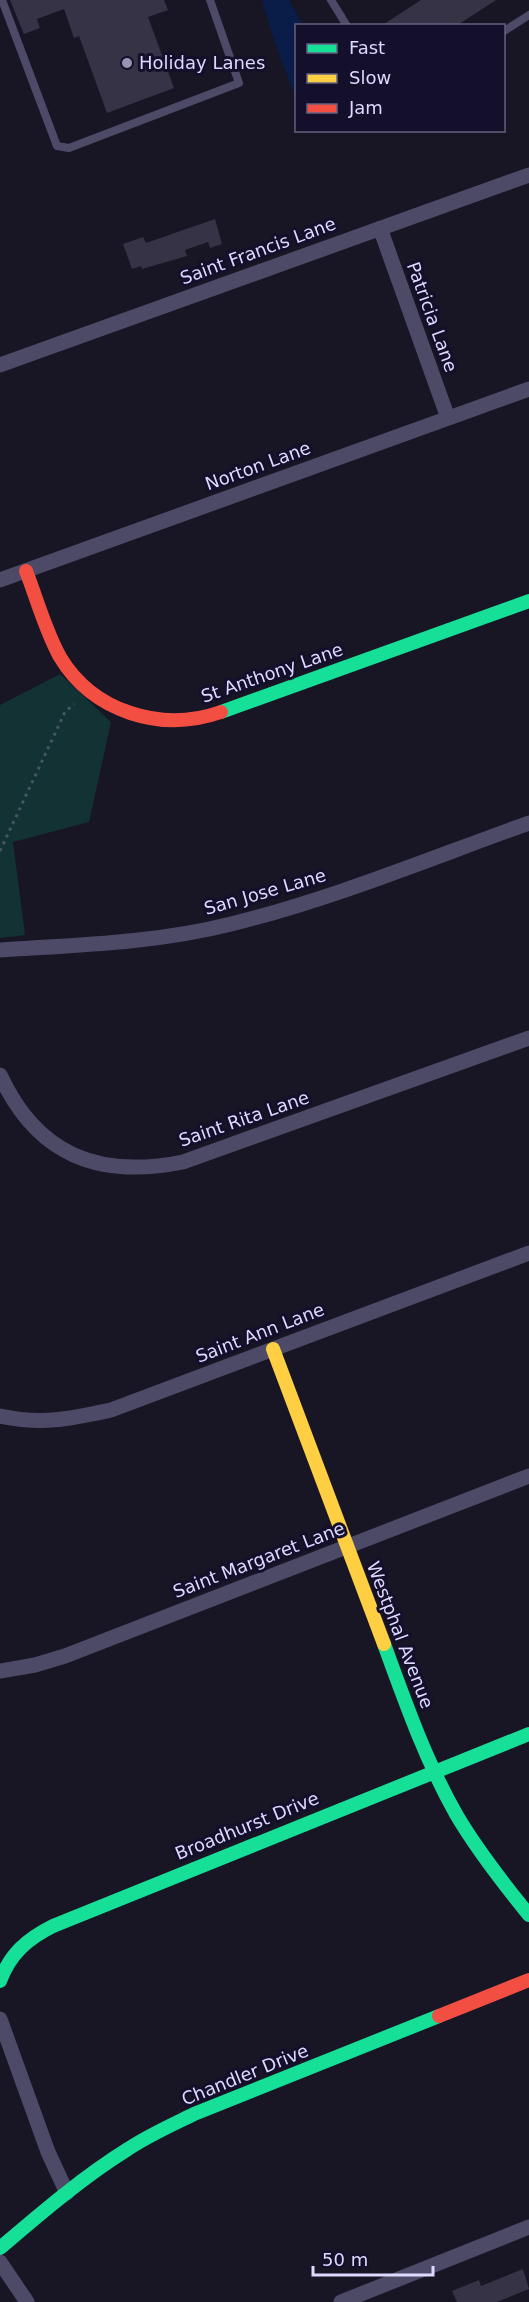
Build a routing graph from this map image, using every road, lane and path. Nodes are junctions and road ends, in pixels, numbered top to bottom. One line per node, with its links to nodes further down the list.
1 (2, 0): 2 (lane)
2 (210, 0)
3 (331, 0): 5 (lane)
4 (529, 15): 6 (lane)
5 (346, 24)
6 (505, 31)
7 (529, 175): 8 (street, Saint Francis Lane)
8 (380, 228): 9 (street, Saint Francis Lane); 11 (street, Patricia Lane)
9 (0, 365)
10 (529, 389): 11 (street, Norton Lane)
11 (448, 418): 12 (street, Norton Lane)
12 (26, 571): 13 (street, Norton Lane); 15 (street, St Anthony Lane)
13 (0, 580)
14 (529, 601): 15 (street, St Anthony Lane)
15 (89, 691): 17 (path)
16 (529, 823): 18 (street, San Jose Lane)
17 (0, 851)
18 (0, 950)
19 (529, 1038): 20 (street, Saint Rita Lane)
20 (0, 1075)
21 (529, 1253): 22 (street, Saint Ann Lane)
22 (273, 1349): 23 (street, Saint Ann Lane); 25 (street, Westphal Avenue)
23 (0, 1416)
24 (529, 1476): 25 (street, Saint Margaret Lane)
25 (347, 1547): 26 (street, Saint Margaret Lane); 28 (street, Westphal Avenue)
26 (0, 1671)
27 (529, 1734): 28 (street, Broadhurst Drive)
28 (435, 1772): 29 (street, Westphal Avenue); 31 (street, Broadhurst Drive)
29 (529, 1915)
30 (529, 1980): 33 (street, Chandler Drive)
31 (0, 1981)
32 (0, 2019): 33 (street)
33 (67, 2193): 35 (street, Chandler Drive)
34 (529, 2227): 38 (street)
35 (0, 2248)
36 (0, 2262): 37 (street)
37 (27, 2302)
38 (340, 2302)

